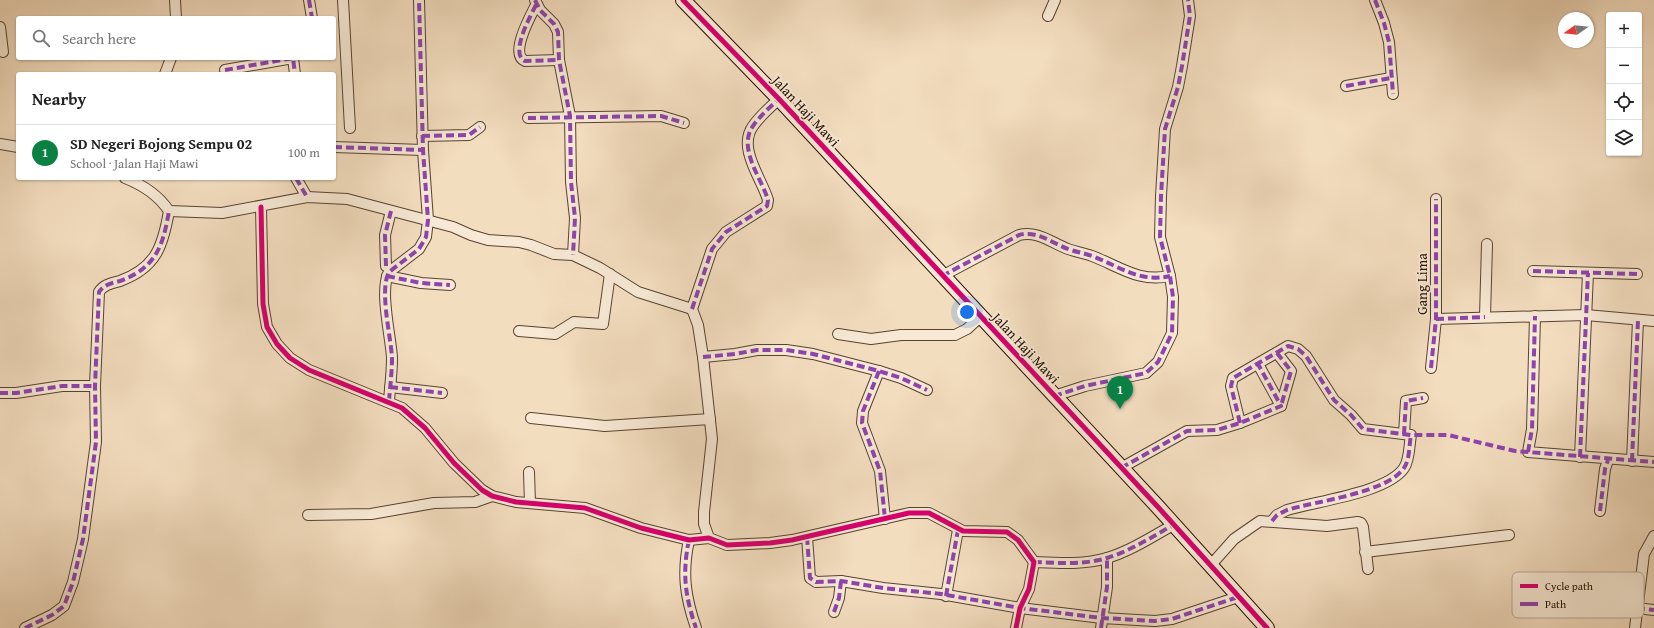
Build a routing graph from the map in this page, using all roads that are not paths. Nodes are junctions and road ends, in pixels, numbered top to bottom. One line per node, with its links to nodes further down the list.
1 (175, 0): 10 (street)
2 (309, 0): 11 (street)
3 (343, 0): 30 (street)
4 (419, 0): 31 (street)
5 (683, 0): 25 (street, Jalan Haji Mawi)
6 (1055, 0): 12 (street)
7 (1188, 0): 52 (street)
8 (1375, 0): 22 (street)
9 (535, 2): 18 (street); 18 (street)
10 (176, 16)
11 (312, 16)
12 (1048, 16)
13 (0, 27): 14 (street)
14 (3, 52)
15 (170, 60): 20 (street)
16 (282, 60): 19 (street)
17 (293, 60): 21 (street)
18 (559, 60): 26 (street)
19 (226, 70)
20 (166, 72)
21 (295, 72)
22 (1391, 78): 23 (street); 24 (street)
23 (1346, 86)
24 (1392, 94)
25 (779, 99): 51 (street, Jalan Haji Mawi); 54 (street)
26 (570, 116): 27 (street); 28 (street); 45 (street)
27 (528, 118)
28 (684, 123)
29 (480, 127): 31 (street)
30 (350, 128)
31 (422, 136): 35 (street)
32 (0, 144): 34 (street)
33 (336, 147): 35 (street)
34 (16, 148)
35 (423, 150): 43 (street)
36 (132, 180): 41 (street)
37 (297, 180): 38 (street)
38 (307, 197): 40 (street); 42 (street)
39 (1436, 199): 59 (street, Gang Lima)
40 (261, 207): 41 (street); 76 (street)
41 (169, 211): 69 (street)
42 (391, 211): 43 (street); 46 (street)
43 (428, 220): 45 (street); 46 (street)
44 (1487, 244): 58 (street)
45 (573, 255): 49 (street)
46 (386, 271): 53 (street); 70 (street)
47 (1533, 271): 48 (street)
48 (1588, 273): 50 (street); 56 (street)
49 (610, 274): 54 (street); 62 (street)
50 (1637, 274)
51 (942, 276): 52 (street); 57 (street, Jalan Haji Mawi)
52 (1170, 276): 74 (street)
53 (450, 285)
54 (692, 309): 65 (street)
55 (1535, 316): 56 (street); 58 (street); 82 (street)
56 (1586, 316): 60 (street); 82 (street)
57 (980, 317): 63 (street); 74 (street, Jalan Haji Mawi)
58 (1485, 317): 59 (street)
59 (1436, 319): 67 (street, Gang Lima)
60 (1638, 320): 61 (street); 84 (street)
61 (1654, 321)
62 (519, 331)
63 (838, 334)
64 (1277, 353): 66 (street); 77 (street); 81 (street)
65 (703, 356): 68 (street); 79 (street)
66 (1258, 364): 77 (street); 80 (street)
67 (1431, 368)
68 (879, 371): 71 (street); 92 (street)
69 (95, 386): 72 (street); 116 (street)
70 (390, 387): 73 (street); 76 (street)
71 (927, 390)
72 (0, 393)
73 (442, 393)
74 (1054, 396): 86 (street, Jalan Haji Mawi)
75 (1423, 398): 81 (street)
76 (388, 401): 88 (street)
77 (1281, 406): 80 (street)
78 (531, 418): 79 (street)
79 (710, 420): 99 (street)
80 (1240, 423): 86 (street)
81 (1404, 434): 93 (street)
82 (1580, 457): 83 (street)
83 (1608, 460): 84 (street); 90 (street)
84 (1632, 461): 85 (street)
85 (1654, 462)
86 (1122, 468): 94 (street, Jalan Haji Mawi)
87 (529, 472): 89 (street)
88 (492, 496): 89 (street); 91 (street)
89 (530, 503): 100 (street)
90 (1600, 511)
91 (308, 515)
92 (885, 519): 95 (street); 98 (street)
93 (1272, 521): 101 (street); 104 (street)
94 (1173, 525): 102 (street); 104 (street, Jalan Haji Mawi)
95 (958, 530): 103 (street); 108 (street)
96 (1509, 535): 101 (street)
97 (1654, 536): 106 (street)
98 (806, 537): 99 (street); 107 (street)
99 (709, 538): 100 (street)
100 (689, 540): 117 (street)
101 (1365, 552): 105 (street)
102 (1107, 558): 103 (street); 115 (street)
103 (1034, 562): 110 (street)
104 (1210, 566): 109 (street, Jalan Haji Mawi)
105 (1368, 569)
106 (1642, 572)
107 (841, 581): 108 (street); 113 (street)
108 (946, 596): 110 (street)
109 (1238, 597): 115 (street); 119 (street, Jalan Haji Mawi)
110 (1020, 608): 115 (street); 118 (street)
111 (1644, 609): 112 (street)
112 (1654, 610)
113 (834, 612)
114 (1636, 618): 120 (street)
115 (1101, 623)
116 (25, 628)
117 (696, 628)
118 (1016, 628)
119 (1267, 628)
120 (1635, 628)

